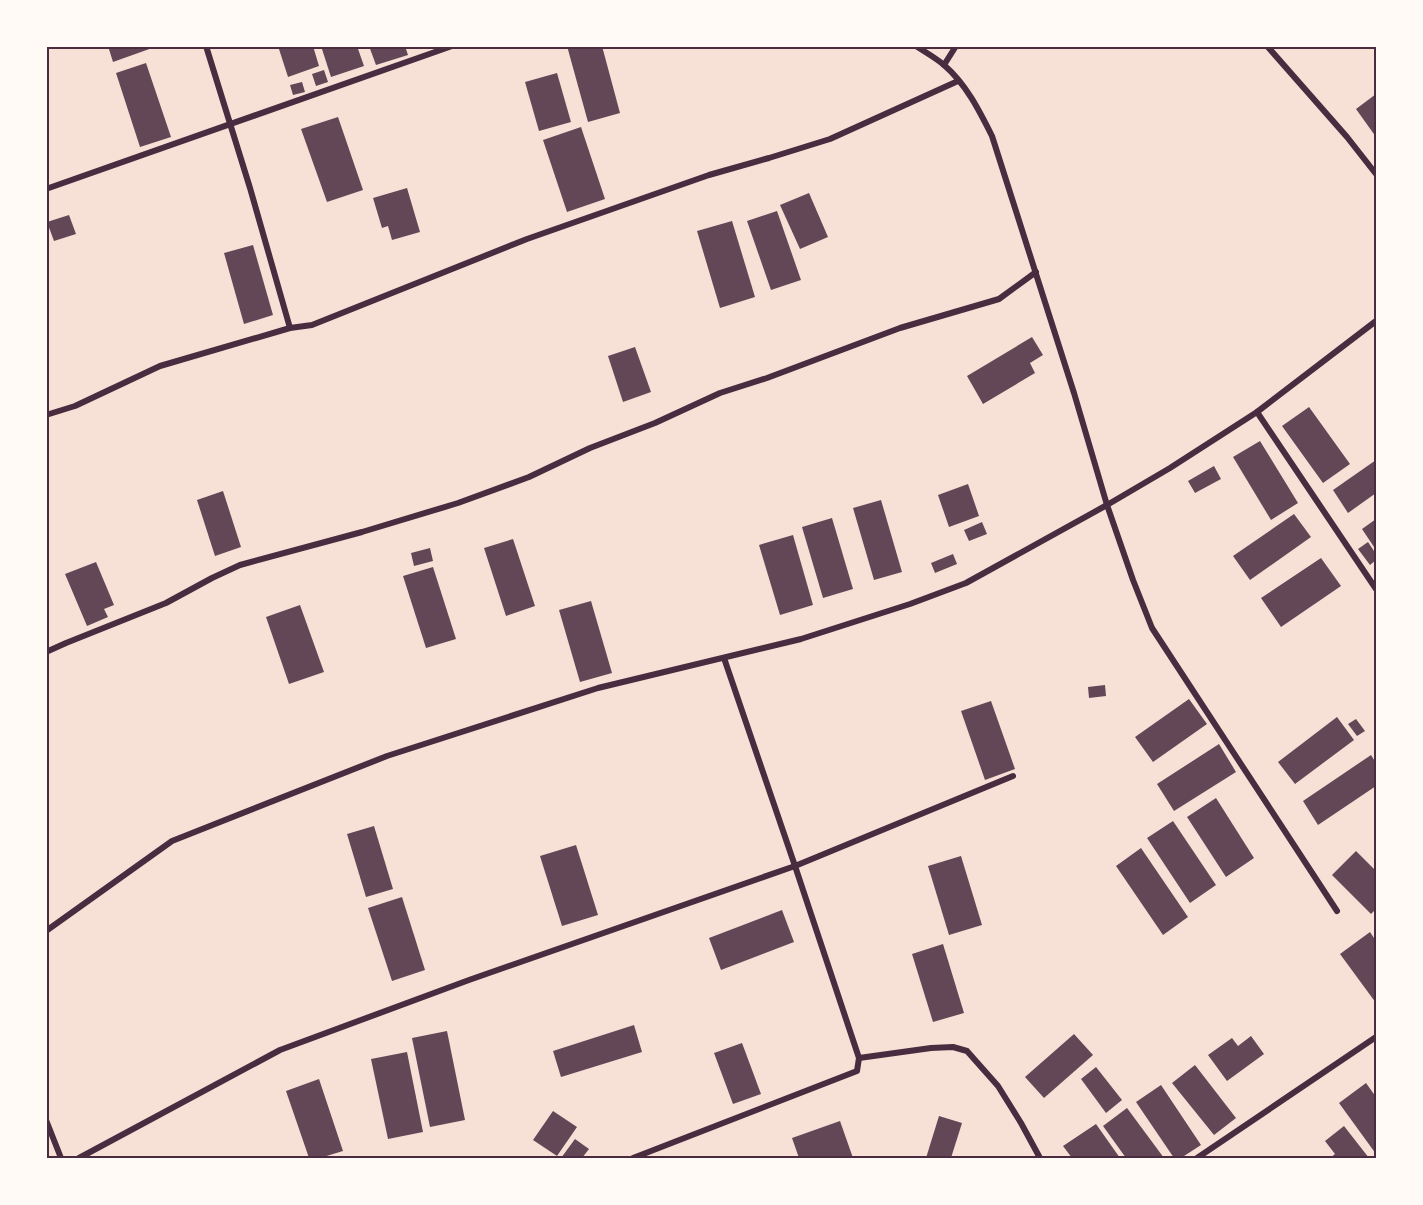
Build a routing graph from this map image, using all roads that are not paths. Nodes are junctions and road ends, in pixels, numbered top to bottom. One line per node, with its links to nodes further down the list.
1 (206, 46): 8 (street)
2 (452, 46): 8 (street)
3 (916, 46): 6 (street)
4 (956, 46): 6 (street)
5 (1267, 46): 9 (street)
6 (944, 65): 7 (street)
7 (958, 81): 11 (street); 13 (street)
8 (230, 124): 10 (street); 13 (street)
9 (1377, 174)
10 (46, 189)
11 (1036, 272): 16 (street); 18 (street)
12 (1377, 321): 14 (street)
13 (290, 328): 15 (street)
14 (1257, 412): 16 (street); 17 (street)
15 (46, 415)
16 (1107, 505): 19 (street); 22 (street)
17 (1377, 589)
18 (46, 652)
19 (724, 658): 21 (street); 23 (street)
20 (1013, 776): 21 (street)
21 (795, 866): 25 (street); 28 (street)
22 (1337, 911)
23 (46, 931)
24 (1377, 1037): 31 (street)
25 (858, 1058): 29 (street); 30 (street)
26 (46, 1120): 27 (street)
27 (61, 1158)
28 (79, 1158)
29 (633, 1158)
30 (1040, 1158)
31 (1197, 1158)

